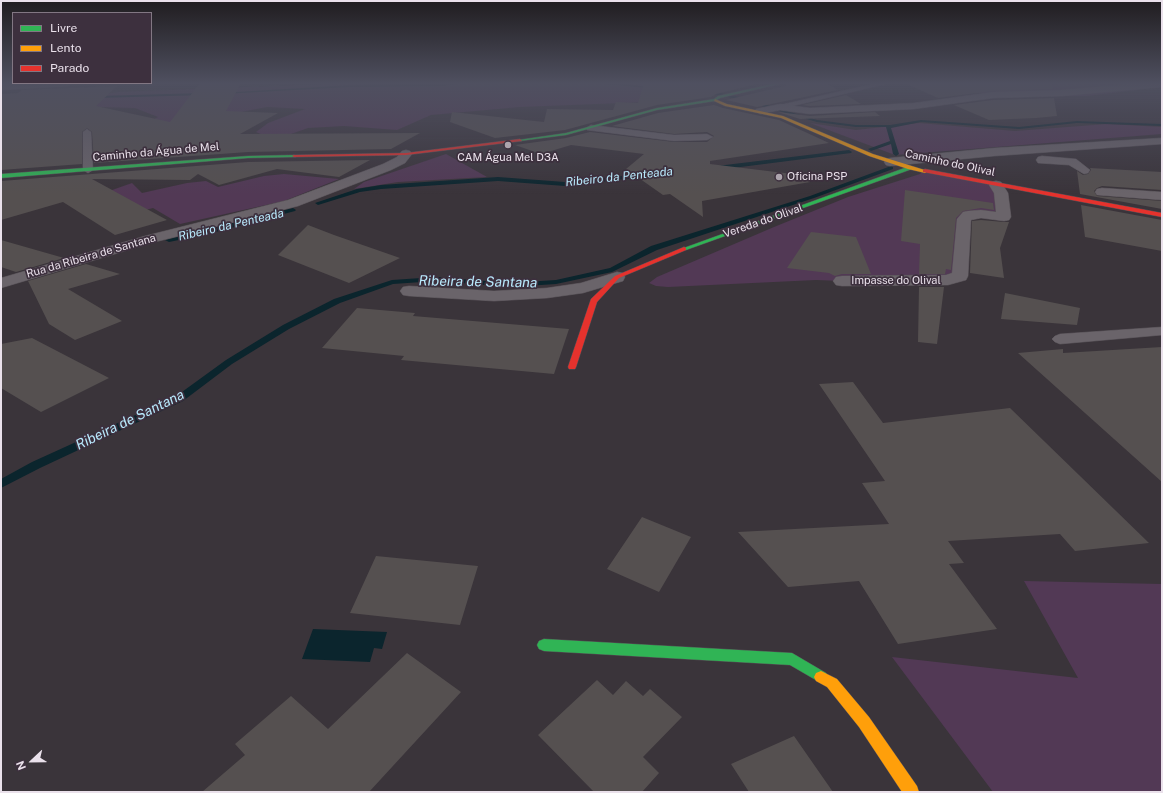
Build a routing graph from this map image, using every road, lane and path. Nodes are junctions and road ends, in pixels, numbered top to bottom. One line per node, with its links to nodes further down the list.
1 (619, 120): 3 (street, Caminho da Água de Mel)
2 (789, 120): 9 (street, Caminho do Olival)
3 (591, 128): 5 (street); 8 (street, Caminho da Água de Mel)
4 (88, 132): 11 (lane)
5 (707, 137)
6 (1162, 141): 7 (street)
7 (994, 152): 9 (street); 12 (street)
8 (406, 154): 11 (street, Caminho da Água de Mel); 20 (street, Rua da Ribeira de Santana)
9 (890, 162): 10 (street, Caminho do Olival)
10 (910, 168): 14 (street, Caminho do Olival); 18 (street, Vereda do Olival)
11 (88, 170): 13 (street, Caminho da Água de Mel)
12 (1084, 170)
13 (1, 176)
14 (996, 185): 17 (street, Caminho do Olival); 19 (street, Impasse do Olival)
15 (1102, 192): 16 (street)
16 (1162, 196)
17 (1162, 215)
18 (618, 277): 21 (street, Vereda do Olival); 24 (street, Vereda do Olival)
19 (842, 281)
20 (1, 283)
21 (409, 291)
22 (1162, 331): 23 (lane)
23 (1060, 339)
24 (572, 367)
25 (544, 645): 26 (street)
26 (911, 792)

